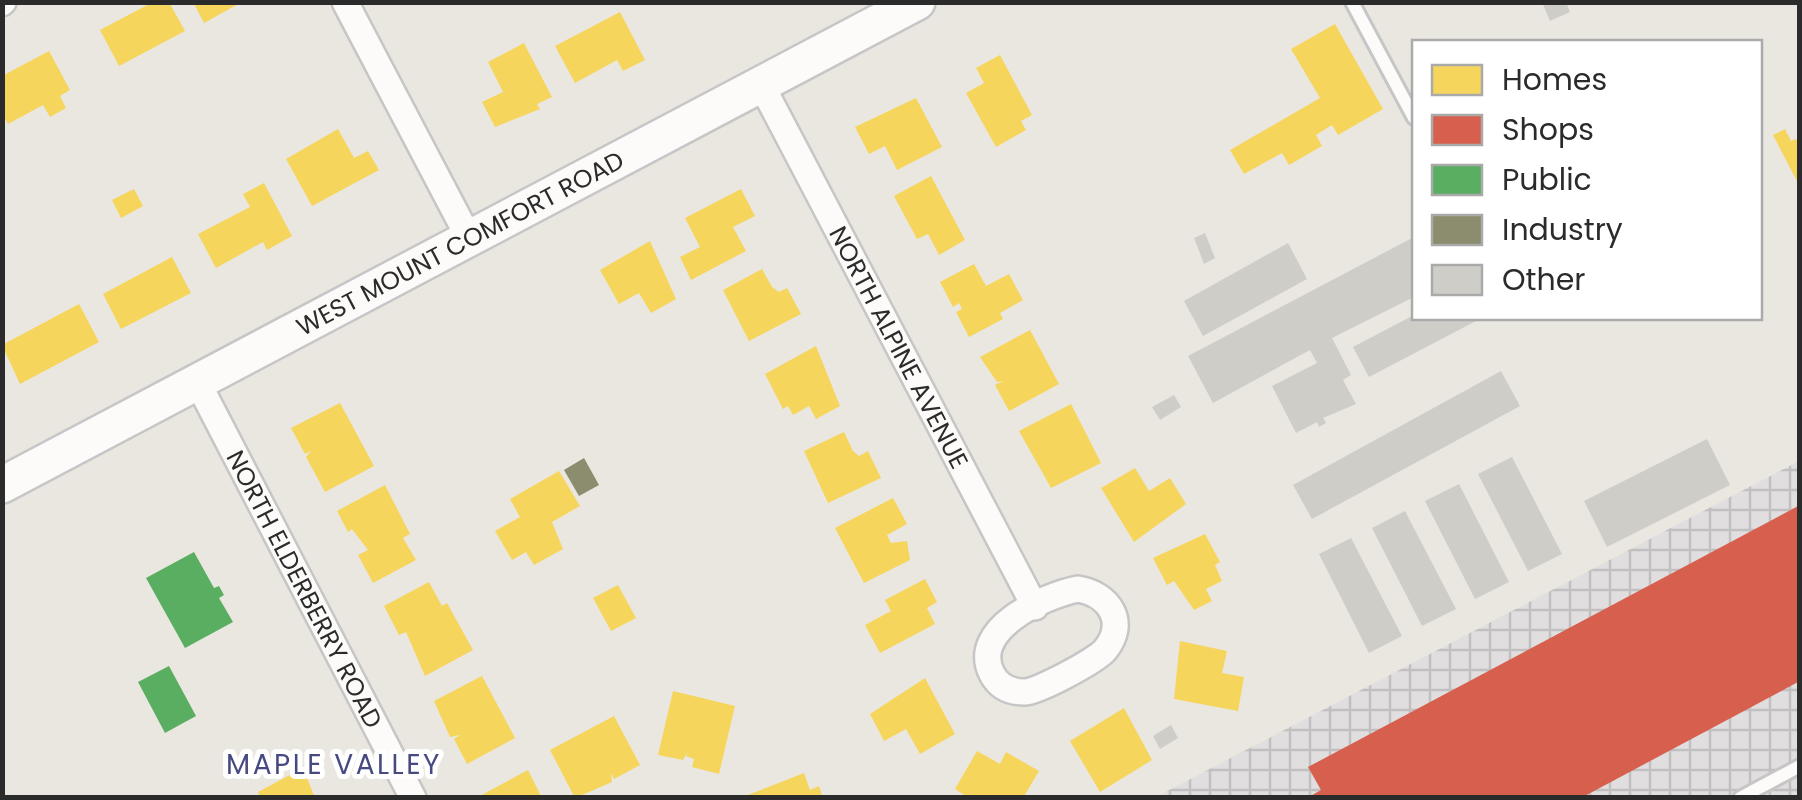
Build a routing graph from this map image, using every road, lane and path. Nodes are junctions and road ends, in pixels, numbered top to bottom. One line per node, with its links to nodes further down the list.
1 (345, 2): 6 (street)
2 (917, 2): 4 (street, WEST MOUNT COMFORT ROAD)
3 (1352, 2): 5 (lane)
4 (762, 86): 6 (street, WEST MOUNT COMFORT ROAD); 9 (street, NORTH ALPINE AVENUE)
5 (1412, 114)
6 (470, 242): 7 (street, WEST MOUNT COMFORT ROAD)
7 (198, 383): 8 (street, WEST MOUNT COMFORT ROAD); 11 (street, NORTH ELDERBERRY ROAD)
8 (2, 485)
9 (1036, 608): 9 (street)
10 (1800, 766): 12 (lane)
11 (413, 798)
12 (1740, 798)

